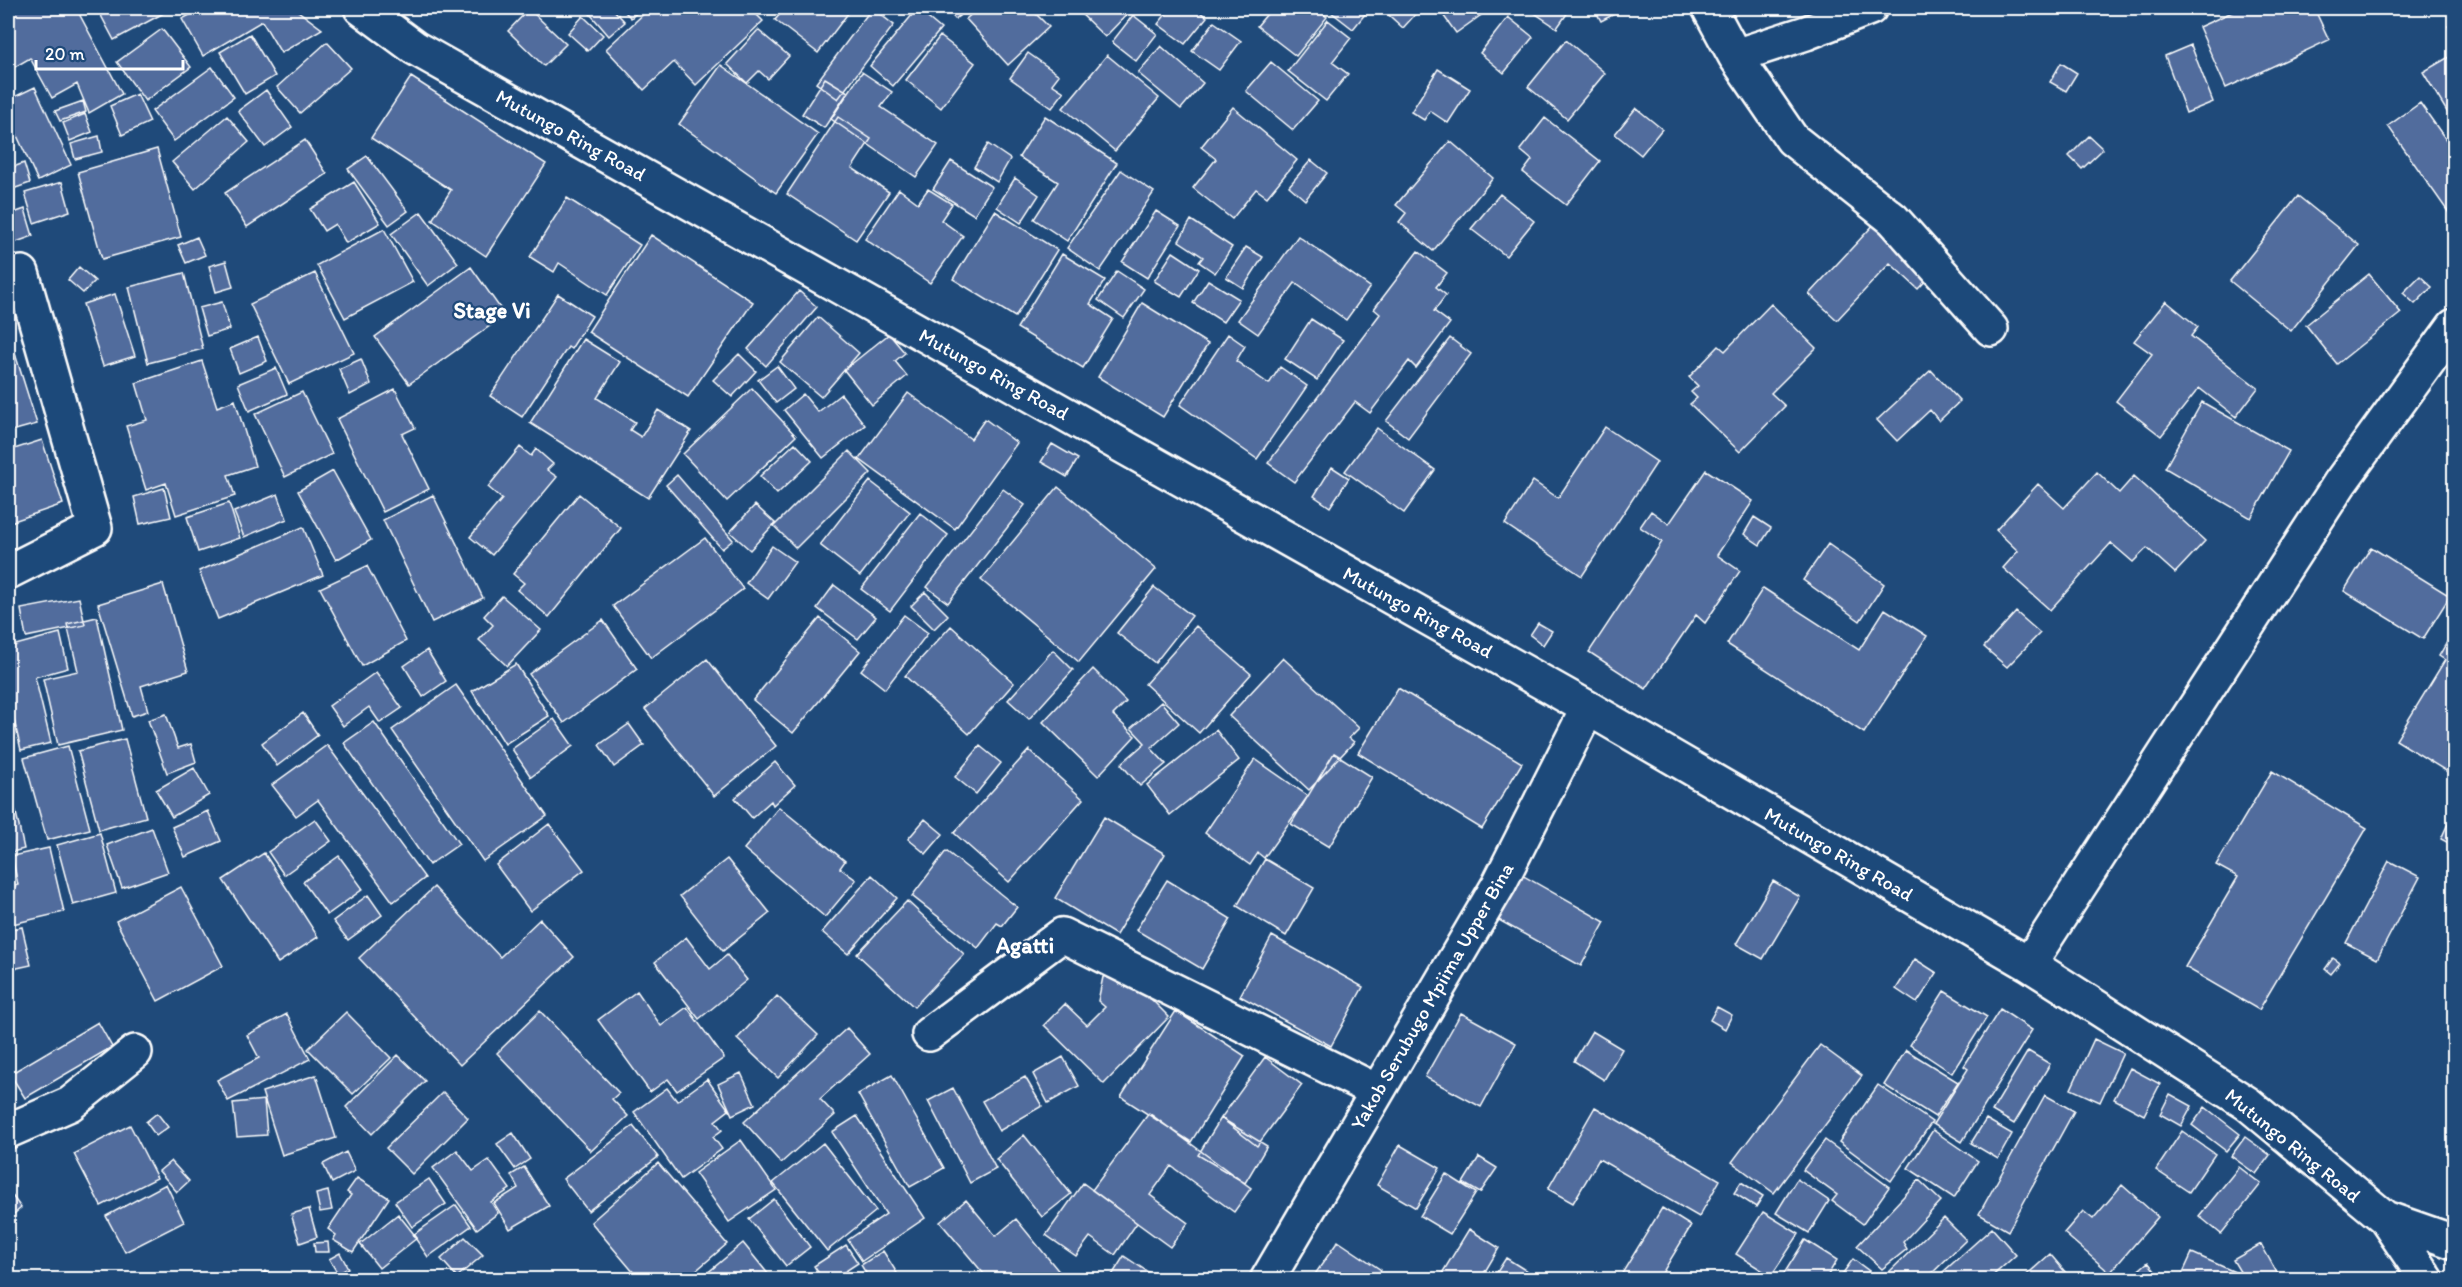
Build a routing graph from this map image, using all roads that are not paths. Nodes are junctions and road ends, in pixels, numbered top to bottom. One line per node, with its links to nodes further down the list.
1 (361, 8): 9 (street, Mutungo Ring Road)
2 (1709, 8): 4 (street)
3 (1870, 8): 4 (street)
4 (1735, 56): 7 (street)
5 (8, 278): 8 (street)
6 (2454, 326): 10 (street)
7 (1990, 329)
8 (8, 572)
9 (1588, 708): 10 (street, Mutungo Ring Road); 13 (street, Yakob Serubugo Mpiima Upper Bina)
10 (2029, 964): 15 (street, Mutungo Ring Road)
11 (929, 1034): 13 (street)
12 (135, 1052): 14 (street)
13 (1377, 1091): 17 (street, Yakob Serubugo Mpiima Upper Bina)
14 (8, 1131)
15 (2385, 1218): 16 (street); 18 (street, Mutungo Ring Road)
16 (2454, 1242)
17 (1267, 1280)
18 (2427, 1280)

